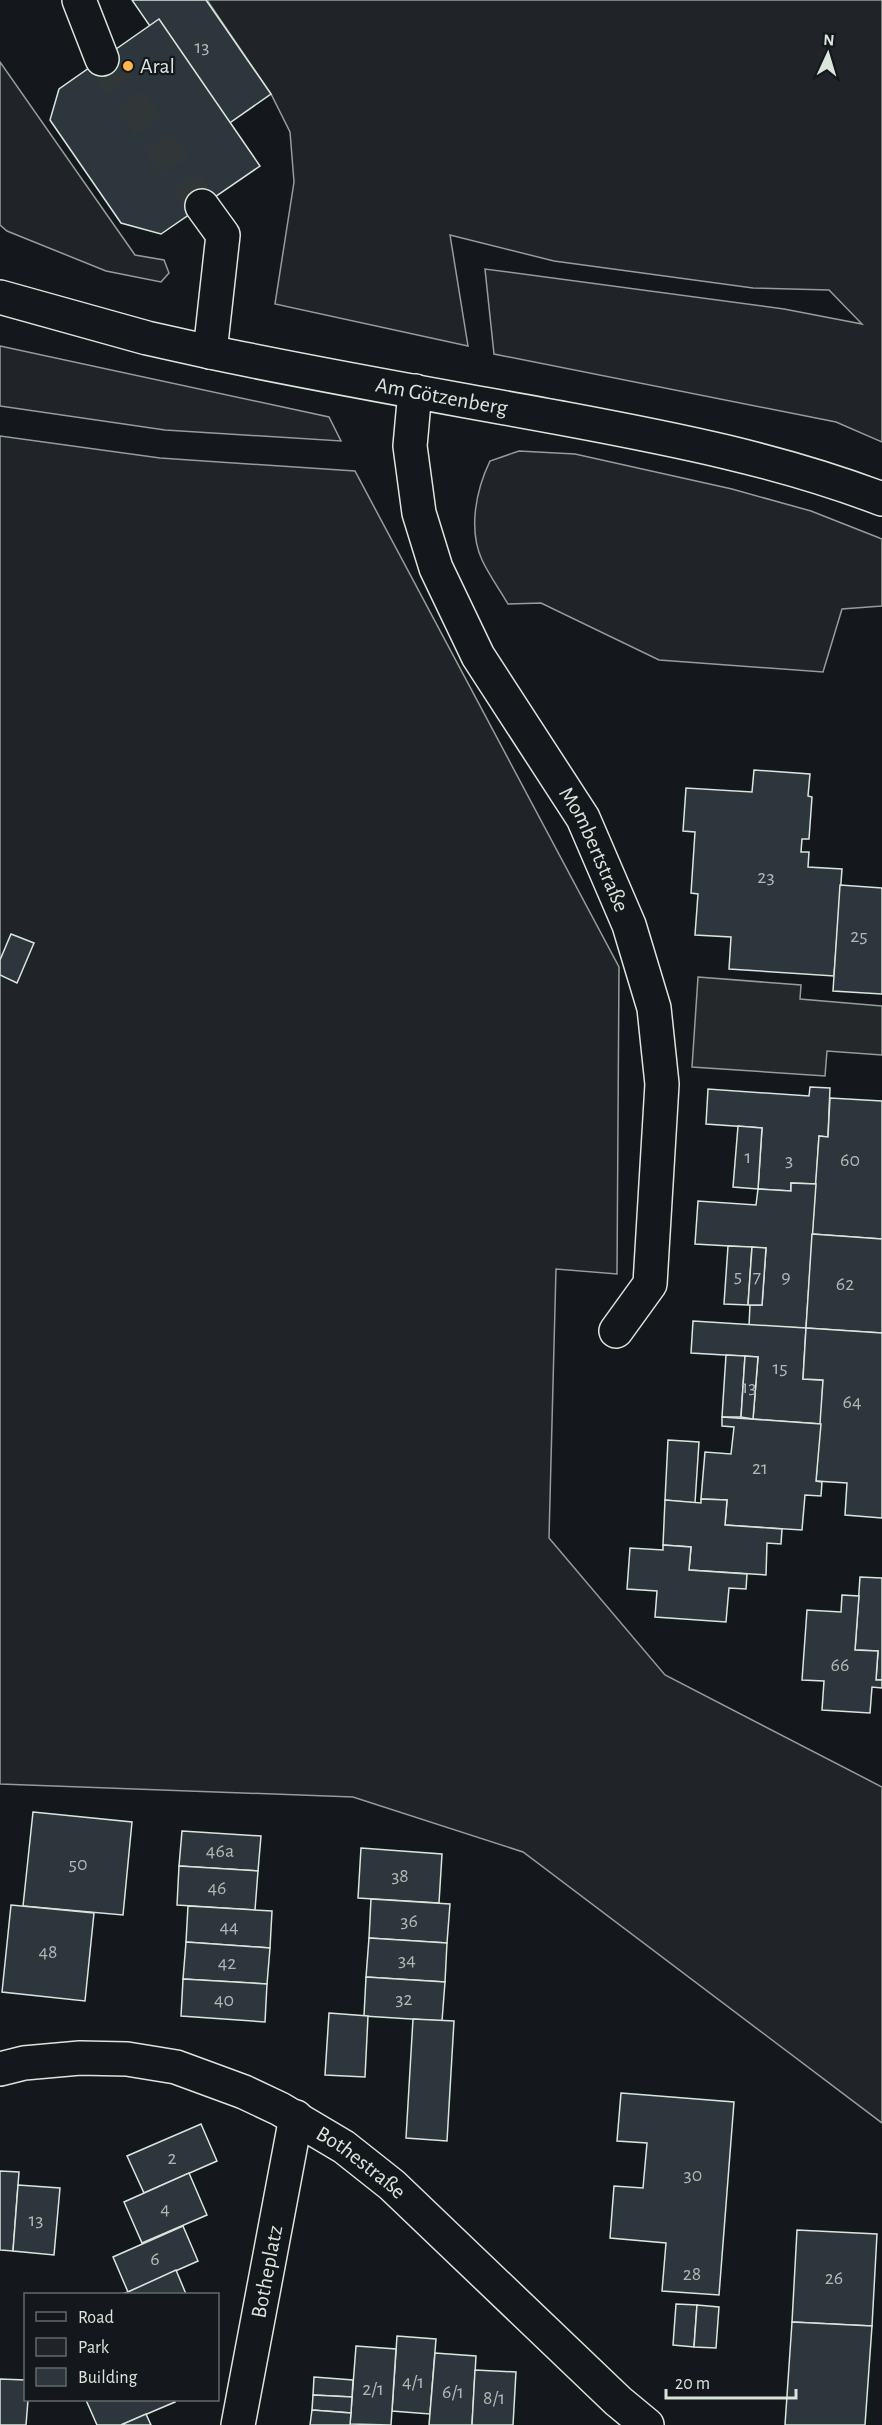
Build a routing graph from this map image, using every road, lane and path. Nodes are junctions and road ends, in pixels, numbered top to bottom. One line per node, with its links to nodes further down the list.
1 (79, 0): 2 (street)
2 (102, 59)
3 (202, 206): 5 (street)
4 (0, 297): 5 (street, Am Götzenberg)
5 (210, 352): 6 (street, Am Götzenberg)
6 (415, 391): 7 (street, Am Götzenberg); 8 (street, Mombertstraße)
7 (882, 499)
8 (616, 1331)
9 (0, 2069): 10 (street, Bothestraße)
10 (296, 2117): 11 (street, Botheplatz); 12 (street, Bothestraße)
11 (238, 2425)
12 (646, 2425)

